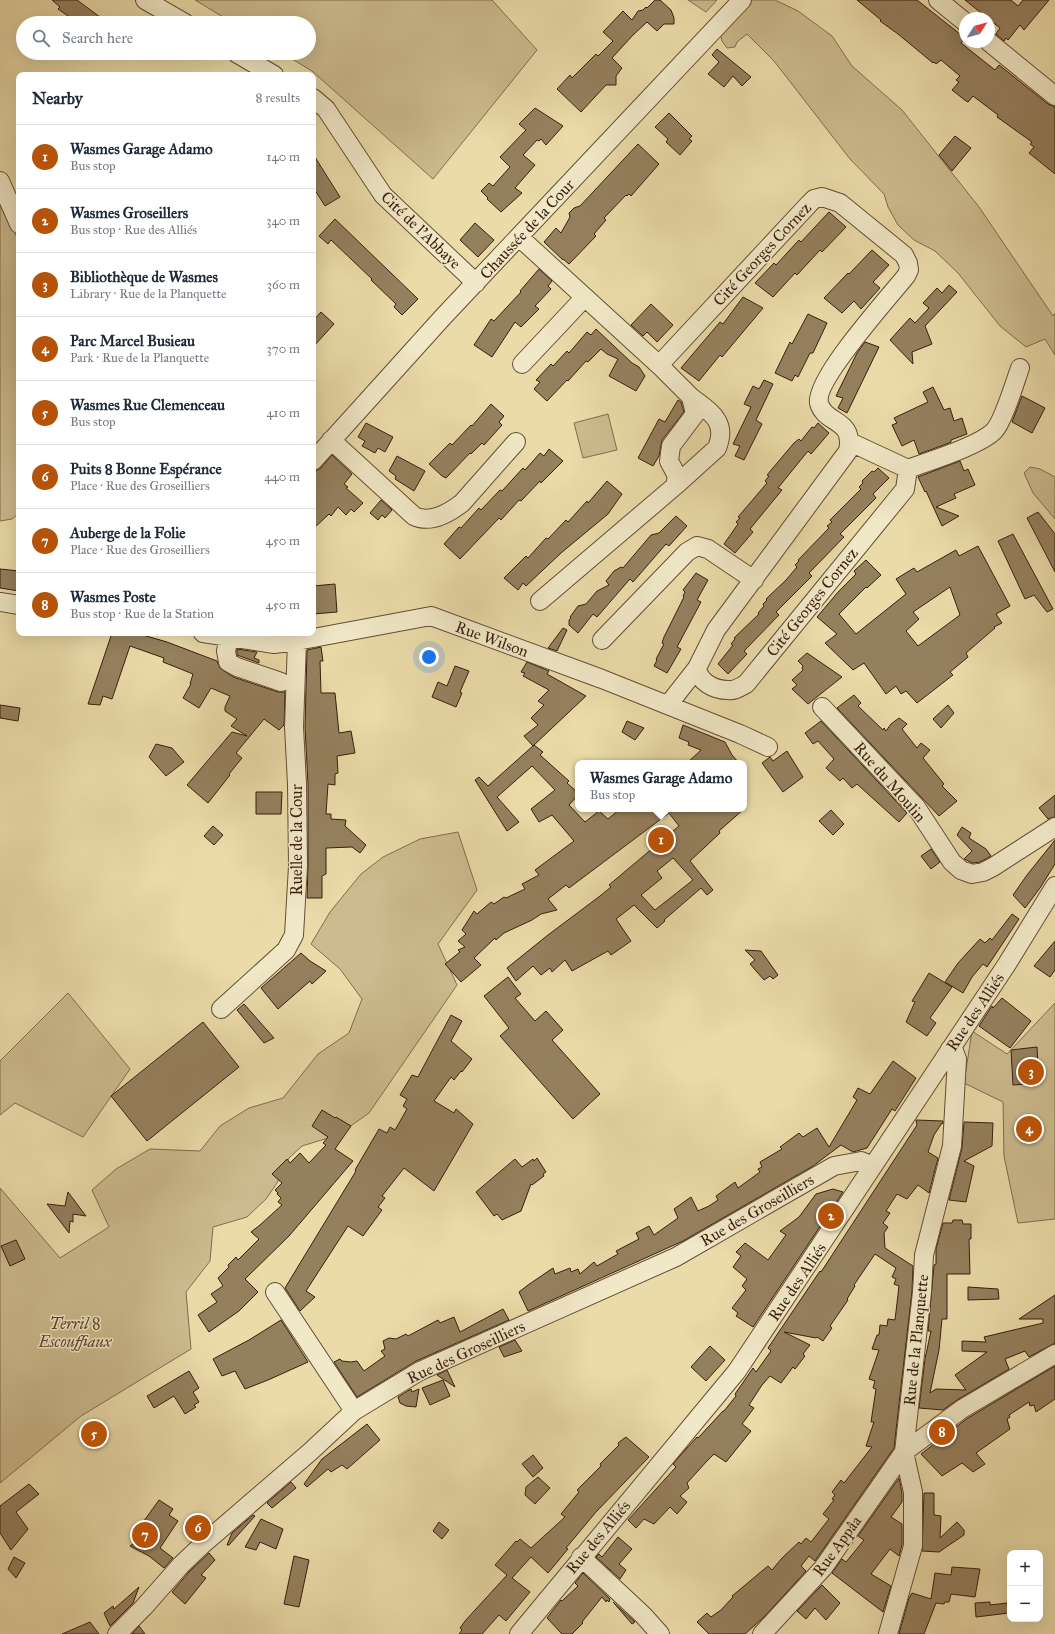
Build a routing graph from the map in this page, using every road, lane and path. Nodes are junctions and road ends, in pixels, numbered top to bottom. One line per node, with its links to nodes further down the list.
1 (144, 0): 4 (street)
2 (742, 0): 13 (street, Chaussée de la Cour)
3 (938, 0): 5 (street)
4 (173, 16)
5 (959, 17)
6 (995, 47): 9 (street)
7 (248, 60): 8 (street)
8 (269, 72)
9 (1055, 96)
10 (316, 101): 14 (street, Cité de l'Abbaye)
11 (0, 181): 12 (street)
12 (16, 217)
13 (519, 237): 14 (street, Chaussée de la Cour); 15 (street)
14 (476, 283): 20 (street, Chaussée de la Cour)
15 (585, 297): 16 (street); 17 (street)
16 (522, 364)
17 (659, 365): 19 (street); 22 (street, Cité Georges Cornez)
18 (1020, 368): 24 (street)
19 (691, 397): 25 (street); 25 (street)
20 (331, 440): 21 (street); 23 (street, Chaussée de la Cour)
21 (516, 442)
22 (850, 442): 24 (street); 26 (street)
23 (316, 458)
24 (908, 469): 34 (street, Cité Georges Cornez)
25 (675, 486): 27 (street)
26 (754, 580): 32 (street); 34 (street)
27 (540, 601)
28 (0, 602): 29 (street)
29 (16, 605)
30 (223, 636): 31 (street, Rue Wilson)
31 (229, 637): 33 (street, Rue Wilson); 35 (street)
32 (602, 640)
33 (297, 641): 36 (street, Rue Wilson); 41 (street, Ruelle de la Cour)
34 (697, 668): 36 (street)
35 (281, 682)
36 (668, 705): 38 (street, Rue Wilson)
37 (822, 707): 39 (street, Rue du Moulin)
38 (768, 747)
39 (1055, 827)
40 (1055, 886): 42 (street, Rue des Alliés)
41 (221, 1009)
42 (950, 1049): 43 (street, Rue des Alliés); 47 (street, Rue de la Planquette)
43 (873, 1166): 46 (street, Rue des Groseilliers); 48 (street, Rue des Alliés)
44 (275, 1292): 46 (street)
45 (1055, 1354): 47 (street)
46 (354, 1411): 49 (street, Rue des Groseilliers)
47 (904, 1452): 52 (street, Rue Appâa); 53 (street, Rue de la Planquette)
48 (581, 1557): 50 (street, Rue des Alliés); 51 (street)
49 (117, 1634)
50 (518, 1634)
51 (660, 1634)
52 (762, 1634)
53 (888, 1634)

